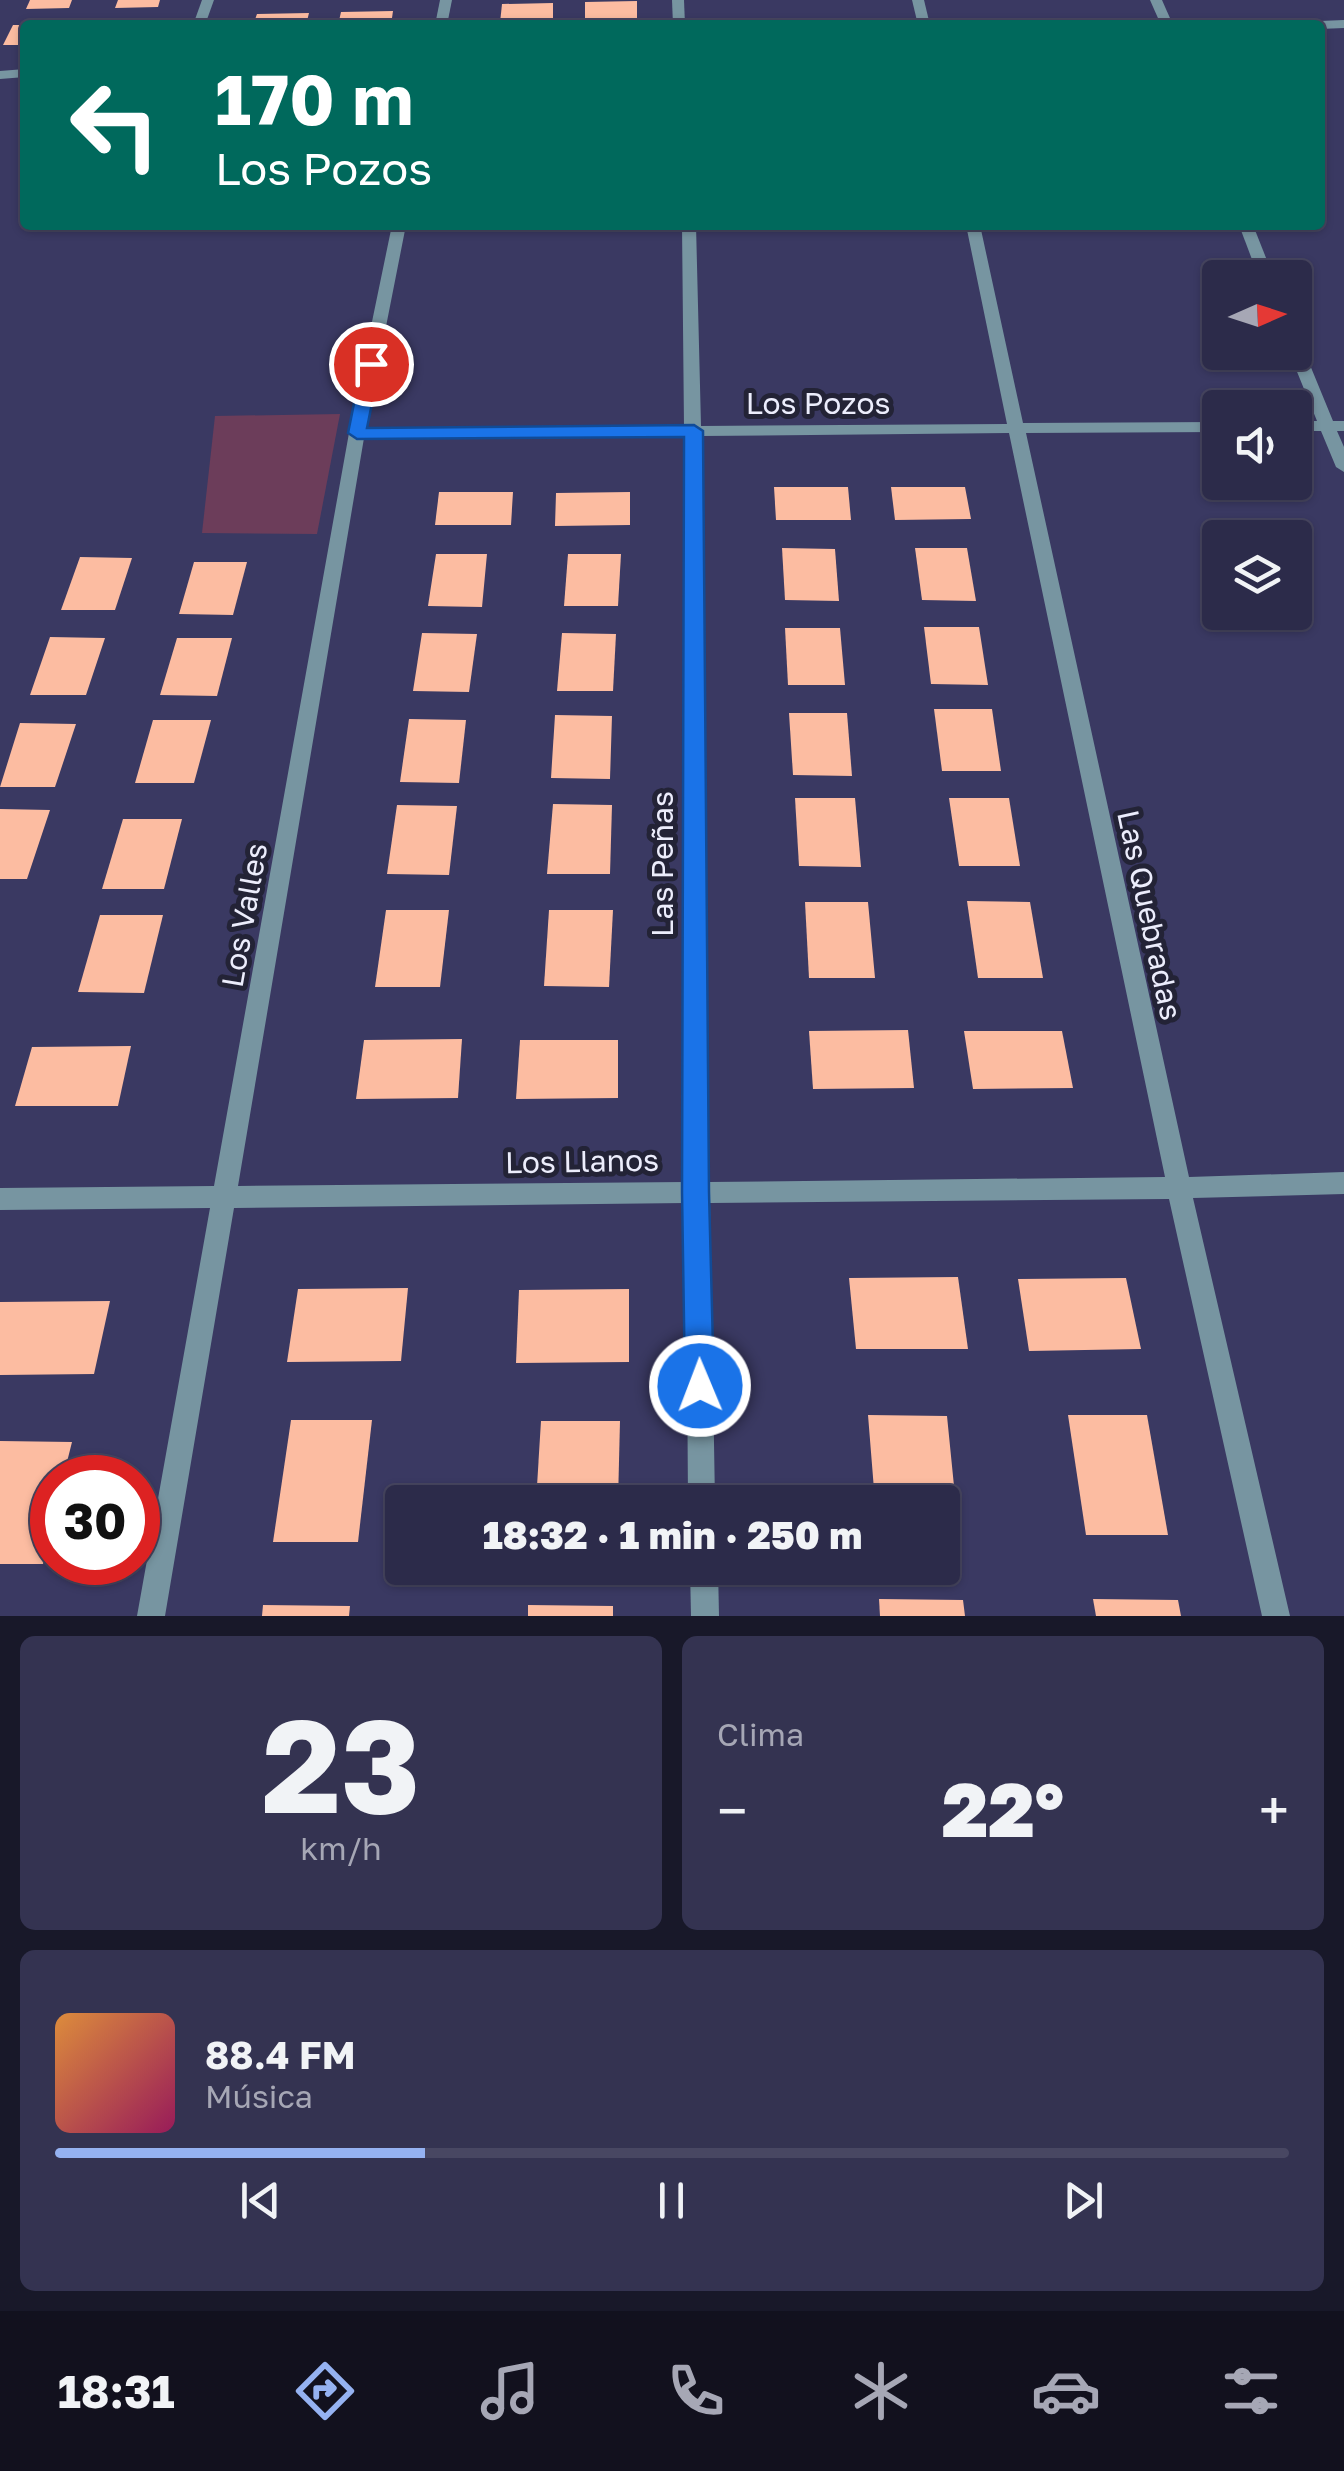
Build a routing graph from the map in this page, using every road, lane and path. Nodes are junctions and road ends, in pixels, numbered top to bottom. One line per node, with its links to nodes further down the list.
1 (398, 230): 11 (street, Los Valles)
2 (689, 230): 10 (street, Las Peñas)
3 (974, 230): 9 (street, Las Quebradas)
4 (1248, 230): 5 (street)
5 (1260, 260)
6 (1306, 370): 7 (street)
7 (1335, 426): 12 (street)
8 (1202, 427): 9 (street, Los Pozos)
9 (1015, 429): 10 (street, Los Pozos); 14 (street, Las Quebradas)
10 (694, 431): 11 (street, Los Pozos); 15 (street, Las Peñas)
11 (357, 433): 16 (street, Los Valles)
12 (1344, 467)
13 (1344, 1183): 14 (street, Los Llanos)
14 (1178, 1188): 15 (street, Los Llanos); 22 (street, Las Quebradas)
15 (695, 1192): 16 (street, Los Llanos); 18 (street, Las Peñas)
16 (225, 1199): 17 (street, Los Llanos); 20 (street, Los Valles)
17 (0, 1200)
18 (702, 1485)
19 (704, 1585): 21 (street)
20 (151, 1616)
21 (705, 1616)
22 (1276, 1616)

